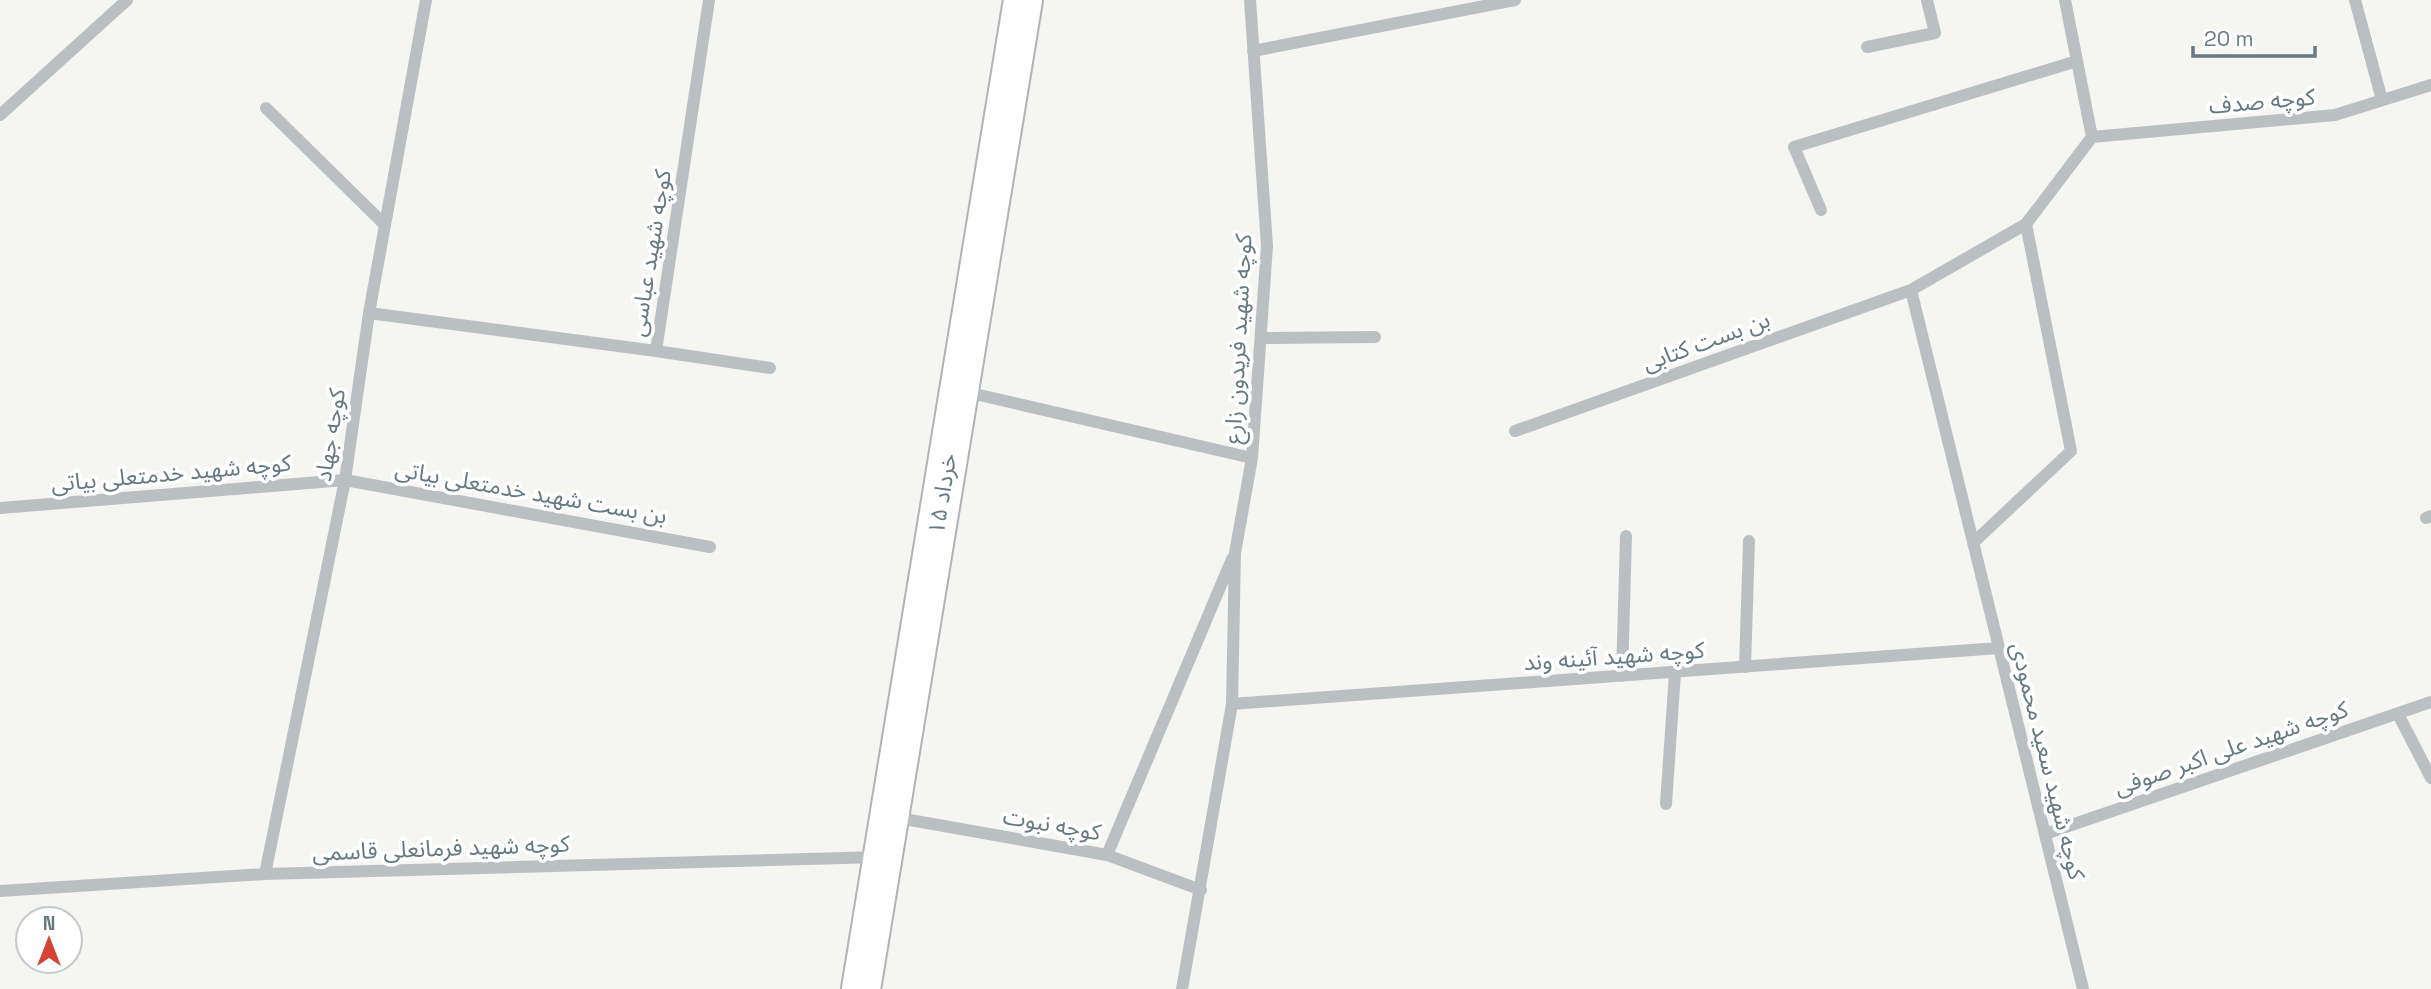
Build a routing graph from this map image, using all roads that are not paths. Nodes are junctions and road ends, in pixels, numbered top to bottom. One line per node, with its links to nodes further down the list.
1 (127, 0): 16 (street)
2 (426, 0): 20 (street, کوچه جهاد)
3 (709, 0): 25 (street, کوچه شهید عباسی)
4 (1023, 0): 27 (main road, ۱۵ خرداد)
5 (1250, 0): 11 (street, کوچه شهید فریدون زارع)
6 (1515, 0): 11 (street)
7 (1927, 0): 10 (street)
8 (2065, 0): 12 (street)
9 (2355, 0): 14 (street)
10 (1867, 47)
11 (1253, 51): 24 (street, کوچه شهید فریدون زارع)
12 (2077, 61): 17 (street); 18 (street)
13 (2431, 85): 14 (street, کوچه صدف)
14 (2382, 100): 17 (street, کوچه صدف)
15 (266, 108): 20 (street)
16 (0, 115)
17 (2092, 137): 19 (street)
18 (1821, 210)
19 (2026, 224): 21 (street, بن بست کتابی); 34 (street)
20 (385, 225): 22 (street, کوچه جهاد)
21 (1911, 290): 28 (street, بن بست کتابی); 34 (street, کوچه شهید سعید محمودی)
22 (369, 313): 25 (street, کوچه شهید عباسی); 30 (street, کوچه جهاد)
23 (1376, 337): 24 (street)
24 (1261, 338): 29 (street, کوچه شهید فریدون زارع)
25 (656, 351): 26 (street)
26 (770, 368)
27 (959, 390): 29 (street); 46 (main road, ۱۵ خرداد)
28 (1515, 431)
29 (1252, 458): 36 (street, کوچه شهید فریدون زارع)
30 (345, 480): 31 (street, کوچه شهید خدمتعلی بیاتی); 35 (street, بن بست شهید خدمتعلی بیاتی); 50 (street, کوچه جهاد)
31 (0, 508)
32 (1626, 536): 40 (street)
33 (1749, 541): 38 (street)
34 (1973, 543): 37 (street, کوچه شهید سعید محمودی)
35 (710, 547)
36 (1235, 553): 42 (street, کوچه شهید فریدون زارع); 48 (street, کوچه شهید فریدون زارع)
37 (1999, 648): 38 (street, کوچه شهید آئینه وند); 47 (street, کوچه شهید سعید محمودی)
38 (1745, 667): 39 (street, کوچه شهید آئینه وند)
39 (1675, 673): 40 (street, کوچه شهید آئینه وند); 45 (street)
40 (1622, 676): 42 (street, کوچه شهید آئینه وند)
41 (2431, 702): 43 (street, کوچه شهید علی اکبر صوفی)
42 (1232, 704): 51 (street, کوچه شهید فریدون زارع)
43 (2398, 713): 44 (street); 47 (street, کوچه شهید علی اکبر صوفی)
44 (2431, 778)
45 (1666, 804)
46 (890, 816): 48 (street, کوچه نبوت); 49 (main road, ۱۵ خرداد)
47 (2045, 834): 55 (street, کوچه شهید سعید محمودی)
48 (1107, 855): 51 (street, کوچه نبوت)
49 (883, 857): 50 (street, کوچه شهید فرمانعلی قاسمی); 53 (main road, ۱۵ خرداد)
50 (265, 874): 52 (street, کوچه شهید فرمانعلی قاسمی)
51 (1201, 890): 54 (street, کوچه شهید فریدون زارع)
52 (0, 891)
53 (861, 989)
54 (1182, 989)
55 (2083, 989)

